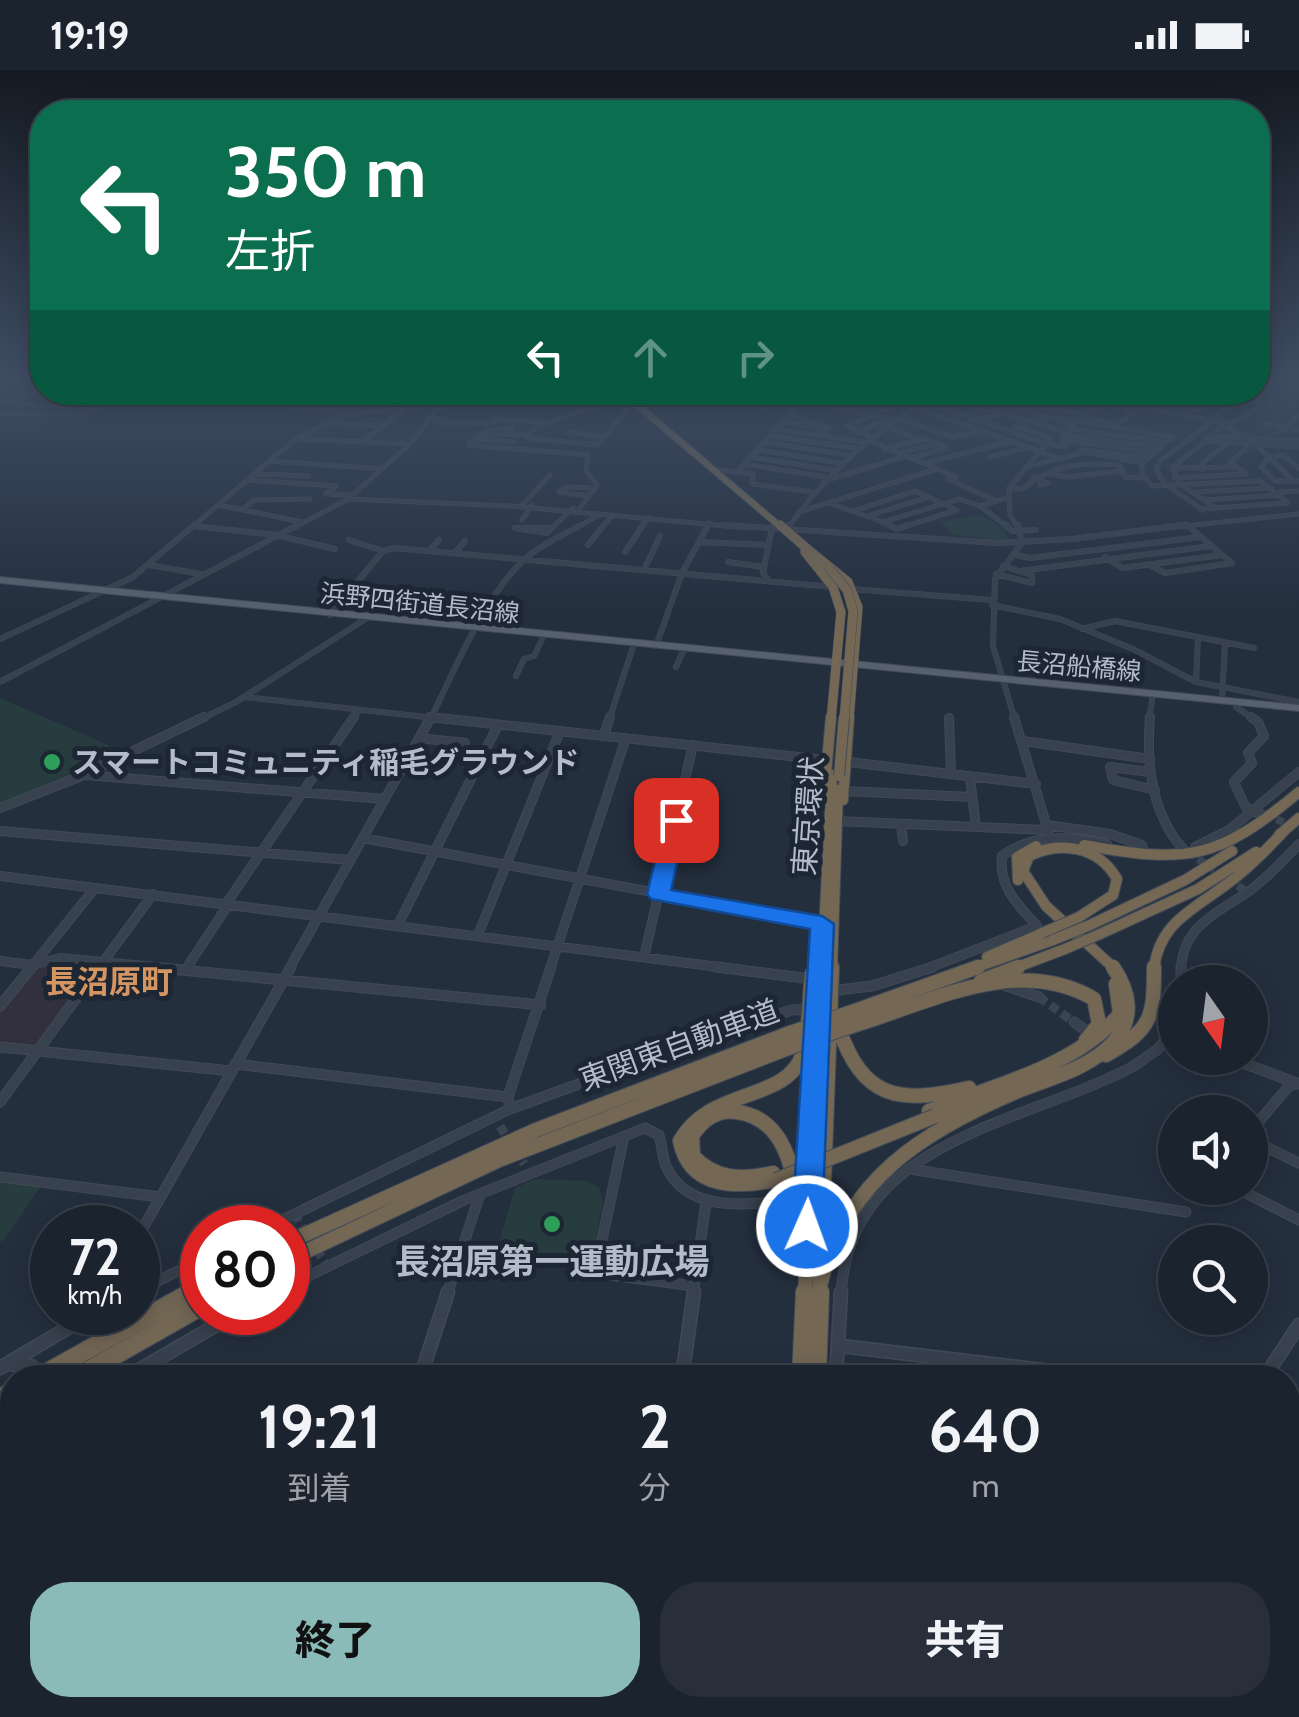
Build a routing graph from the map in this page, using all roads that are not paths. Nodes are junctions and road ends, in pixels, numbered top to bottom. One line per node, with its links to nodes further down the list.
1 (275, 457): 28 (street)
2 (396, 457): 38 (street)
3 (588, 457): 56 (street)
4 (697, 457): 39 (highway, 東京環状)
5 (750, 457): 30 (street); 32 (street)
6 (796, 457): 30 (street)
7 (803, 457): 29 (street)
8 (846, 457): 29 (street)
9 (908, 457): 31 (street); 50 (street)
10 (947, 457): 31 (street)
11 (994, 457): 23 (street)
12 (1038, 457): 34 (street)
13 (1057, 457): 24 (street)
14 (1064, 457): 24 (street)
15 (1099, 457): 33 (street)
16 (1123, 457): 26 (street)
17 (1148, 457): 26 (street)
18 (1165, 457): 27 (street)
19 (1185, 457): 36 (street)
20 (1210, 457): 37 (street)
21 (1236, 457): 35 (street)
22 (1274, 457): 25 (street)
23 (990, 458)
24 (1060, 458): 34 (street)
25 (1269, 458): 54 (street); 54 (street)
26 (1144, 460): 27 (street); 33 (street); 48 (street)
27 (1161, 460): 55 (street)
28 (270, 461): 38 (street); 44 (street)
29 (841, 462): 43 (street)
30 (789, 463): 42 (street); 43 (street)
31 (924, 463): 40 (street)
32 (744, 464): 41 (street); 42 (street)
33 (1121, 465): 47 (street); 48 (street)
34 (1029, 466): 57 (street)
35 (1235, 467): 37 (street); 49 (street)
36 (1172, 468): 37 (street); 49 (street)
37 (1203, 468)
38 (382, 469): 63 (street)
39 (711, 469): 41 (street); 97 (highway, 東京環状)
40 (937, 469): 62 (street); 67 (street)
41 (738, 470): 60 (street)
42 (781, 470): 50 (street)
43 (833, 470): 50 (street)
44 (255, 474): 46 (street); 51 (street)
45 (550, 474): 72 (street)
46 (309, 476)
47 (1034, 478): 52 (street); 57 (street)
48 (1144, 478): 55 (street)
49 (1174, 478): 53 (street)
50 (824, 479): 60 (street)
51 (248, 480): 63 (street); 71 (street)
52 (1040, 485)
53 (1182, 485): 55 (street); 58 (street); 59 (street)
54 (1298, 485): 59 (street)
55 (1167, 486): 78 (street)
56 (595, 488): 61 (street); 61 (street)
57 (1009, 488): 65 (street)
58 (1192, 492): 59 (street); 68 (street)
59 (1276, 492): 68 (street); 79 (street)
60 (811, 493): 70 (street); 82 (street)
61 (588, 496): 77 (street)
62 (849, 496): 70 (street); 75 (street)
63 (350, 497): 72 (street); 91 (street)
64 (929, 497): 73 (street); 75 (street); 87 (street)
65 (1008, 498): 67 (street); 99 (street)
66 (310, 499): 69 (street)
67 (996, 500): 76 (street)
68 (1204, 500): 79 (street)
69 (273, 501): 80 (street); 83 (street)
70 (831, 502): 81 (street); 82 (street)
71 (219, 504): 80 (street); 95 (street)
72 (523, 504): 74 (street)
73 (943, 504): 76 (street); 92 (street); 92 (street)
74 (532, 505): 77 (street); 90 (street)
75 (872, 505): 81 (street)
76 (980, 506): 99 (street)
77 (576, 508): 84 (street); 96 (street)
78 (1200, 508): 79 (street); 89 (street)
79 (1216, 508)
80 (243, 509): 83 (street)
81 (854, 511): 87 (street)
82 (799, 512): 97 (street)
83 (260, 513): 91 (street)
84 (602, 513): 86 (street); 121 (street)
85 (1299, 514): 89 (street)
86 (612, 515): 88 (street); 109 (street)
87 (868, 516): 92 (street)
88 (648, 518): 93 (street); 116 (street)
89 (1216, 519): 94 (street)
90 (522, 520)
91 (302, 522): 100 (street)
92 (881, 522)
93 (709, 523): 97 (street); 107 (street)
94 (1185, 524): 102 (street); 103 (street)
95 (194, 526): 100 (street); 125 (street)
96 (552, 528): 96 (street)
97 (777, 529): 108 (street); 110 (street); 117 (highway, 東京環状)
98 (1036, 530): 99 (street)
99 (1019, 531): 108 (street)
100 (276, 535): 112 (street); 130 (street)
101 (660, 536): 128 (street)
102 (1200, 537): 111 (street); 113 (street)
103 (1078, 538): 108 (street); 113 (street)
104 (349, 540): 114 (street)
105 (439, 540): 115 (street)
106 (465, 541): 118 (street)
107 (700, 542): 110 (street); 131 (street)
108 (1022, 543): 119 (street)
109 (588, 545)
110 (768, 545): 127 (street)
111 (1211, 546): 120 (street); 122 (street)
112 (335, 549)
113 (1095, 550): 119 (street); 122 (street)
114 (383, 551): 115 (street); 140 (street)
115 (429, 551): 118 (street)
116 (625, 552)
117 (807, 552): 135 (highway); 136 (highway); 193 (highway, 東京環状, bridge)
118 (455, 553): 121 (street)
119 (1016, 555): 126 (street)
120 (1222, 555): 124 (street); 124 (street)
121 (524, 559): 128 (street); 142 (street)
122 (1107, 559): 124 (street); 129 (street)
123 (728, 562): 127 (street)
124 (1148, 564)
125 (148, 565): 130 (street); 137 (street)
126 (1002, 566): 129 (street); 132 (street)
127 (764, 567): 134 (street)
128 (644, 570): 131 (street)
129 (1020, 572): 132 (street)
130 (201, 574): 138 (street)
131 (682, 574): 134 (street); 149 (street)
132 (996, 574): 139 (street)
133 (0, 580): 137 (main road, 浜野四街道長沼線)
134 (770, 582): 135 (street)
135 (833, 587): 152 (highway)
136 (852, 589): 139 (street); 153 (highway)
137 (109, 590): 138 (main road, 浜野四街道長沼線); 146 (street)
138 (161, 596): 140 (main road, 浜野四街道長沼線); 156 (street)
139 (992, 602): 143 (street); 157 (street)
140 (330, 615): 141 (main road, 浜野四街道長沼線)
141 (367, 618): 142 (main road, 浜野四街道長沼線); 161 (street)
142 (480, 629): 144 (main road, 浜野四街道長沼線); 166 (street)
143 (1082, 629): 145 (street); 158 (street)
144 (544, 635): 147 (main road, 浜野四街道長沼線); 155 (street)
145 (1198, 637): 148 (street); 158 (street)
146 (0, 640)
147 (634, 644): 149 (main road, 浜野四街道長沼線); 170 (street)
148 (1225, 644): 151 (street); 159 (street)
149 (656, 646): 150 (main road, 浜野四街道長沼線)
150 (684, 648): 152 (main road, 浜野四街道長沼線); 154 (street)
151 (1254, 648)
152 (837, 663): 153 (main road, 長沼船橋線); 177 (highway)
153 (856, 665): 157 (main road, 長沼船橋線); 178 (highway)
154 (676, 667)
155 (516, 676)
156 (3, 678)
157 (1006, 679): 160 (main road, 長沼船橋線); 173 (street)
158 (1196, 682): 159 (street)
159 (1222, 688): 162 (street); 164 (street)
160 (1153, 693): 162 (main road, 長沼船橋線); 176 (street)
161 (244, 697): 165 (street); 182 (street)
162 (1222, 700): 163 (main road, 長沼船橋線)
163 (1238, 702): 164 (main road, 長沼船橋線); 192 (street)
164 (1299, 705)
165 (358, 710): 166 (street); 186 (street)
166 (431, 718): 168 (street); 171 (street)
167 (948, 718): 181 (street)
168 (498, 725): 169 (street); 205 (street)
169 (560, 731): 170 (street); 207 (street)
170 (604, 736): 172 (street)
171 (419, 738): 174 (street); 190 (street)
172 (626, 738): 175 (street); 209 (street)
173 (1024, 742): 176 (street); 184 (street)
174 (465, 743)
175 (694, 745): 177 (street); 212 (street)
176 (1150, 758): 179 (street)
177 (826, 760): 193 (highway)
178 (848, 762): 181 (street); 187 (highway)
179 (1150, 772): 185 (street); 185 (street)
180 (1299, 772): 192 (street)
181 (951, 774): 183 (street)
182 (84, 775): 186 (street); 191 (street)
183 (970, 777): 184 (street); 189 (street)
184 (1036, 784): 198 (street)
185 (1155, 790): 203 (street)
186 (302, 792): 190 (street); 204 (street)
187 (844, 792): 189 (street); 193 (highway)
188 (1299, 793): 217 (highway, 東関東自動車道); 243 (highway)
189 (972, 797): 196 (street)
190 (385, 798): 200 (street)
191 (0, 808)
192 (1257, 812): 203 (street)
193 (833, 816): 195 (street); 215 (highway, 東京環状); 231 (highway, 東京環状)
194 (1299, 818): 199 (highway, 東関東自動車道)
195 (901, 824): 196 (street); 201 (street)
196 (976, 827): 198 (street)
197 (0, 831): 204 (street)
198 (1049, 831): 203 (street); 231 (street)
199 (1284, 831): 217 (highway, 東関東自動車道); 247 (highway)
200 (363, 838): 205 (street); 206 (street)
201 (903, 842)
202 (1299, 844): 226 (street)
203 (1184, 850)
204 (261, 852): 206 (street); 213 (street)
205 (434, 852): 207 (street); 216 (street)
206 (350, 860): 214 (street)
207 (508, 866): 209 (street); 218 (street)
208 (0, 876): 210 (street)
209 (582, 880): 212 (street); 220 (street)
210 (95, 888): 211 (street); 225 (street)
211 (153, 894): 213 (street); 224 (street)
212 (659, 894): 215 (street); 222 (street)
213 (227, 904): 214 (street); 227 (street)
214 (319, 915): 216 (street); 229 (street)
215 (822, 924): 221 (highway, 東京環状)
216 (398, 925): 218 (street)
217 (1090, 925): 219 (highway, 東関東自動車道, bridge); 219 (highway, bridge); 247 (highway)
218 (478, 935): 220 (street)
219 (1053, 941): 236 (highway, 東関東自動車道); 236 (highway)
220 (561, 946): 222 (street); 233 (street)
221 (821, 950): 228 (highway); 276 (highway, 東京環状)
222 (644, 956): 228 (street)
223 (0, 961): 225 (street)
224 (103, 962): 225 (street); 227 (street); 242 (street)
225 (32, 965): 234 (street)
226 (1182, 965)
227 (186, 970): 229 (street)
228 (812, 979): 235 (highway)
229 (283, 980): 233 (street); 246 (street)
230 (1004, 985): 232 (street)
231 (830, 994): 249 (highway); 276 (highway, 東京環状)
232 (1039, 997)
233 (541, 1005): 252 (street)
234 (0, 1006)
235 (809, 1009): 254 (street); 262 (highway)
236 (849, 1020): 239 (highway, 東関東自動車道, bridge); 243 (highway)
237 (1074, 1022): 238 (street)
238 (1085, 1030)
239 (791, 1040): 272 (highway, 東関東自動車道); 273 (highway, 東関東自動車道)
240 (1158, 1046): 245 (street)
241 (0, 1047): 242 (street)
242 (36, 1051): 246 (street); 253 (street)
243 (1062, 1057): 249 (highway)
244 (1126, 1057): 245 (street)
245 (1137, 1064): 260 (street)
246 (233, 1068): 252 (street); 264 (street)
247 (1076, 1069): 251 (highway)
248 (1268, 1072): 250 (street)
249 (1002, 1080): 256 (highway)
250 (1298, 1083): 255 (street)
251 (1015, 1092): 256 (highway); 276 (highway)
252 (508, 1096): 254 (street)
253 (0, 1102)
254 (510, 1109): 269 (street)
255 (1268, 1112)
256 (932, 1114): 262 (highway, bridge)
257 (624, 1136): 263 (street); 266 (street); 275 (street)
258 (1268, 1145): 259 (street)
259 (1299, 1163)
260 (910, 1168): 270 (street); 282 (street)
261 (0, 1177): 264 (street)
262 (775, 1177): 265 (highway)
263 (480, 1194): 274 (street); 288 (street)
264 (160, 1198): 268 (street)
265 (796, 1198): 266 (street); 276 (highway)
266 (706, 1202): 275 (street)
267 (1268, 1204): 271 (street)
268 (156, 1205)
269 (310, 1208)
270 (1186, 1212)
271 (1299, 1220)
272 (310, 1232)
273 (310, 1250)
274 (310, 1275)
275 (694, 1286): 289 (street)
276 (813, 1286): 290 (highway, 東京環状); 291 (highway, 東京環状)
277 (180, 1297): 285 (highway)
278 (180, 1318): 286 (highway)
279 (1299, 1325): 294 (street)
280 (54, 1335): 283 (street)
281 (198, 1335): 287 (street)
282 (840, 1346): 284 (street); 292 (street)
283 (3, 1364)
284 (984, 1364): 293 (street)
285 (48, 1365)
286 (98, 1365)
287 (145, 1365)
288 (424, 1365)
289 (684, 1365)
290 (804, 1365)
291 (816, 1365)
292 (837, 1365)
293 (993, 1365)
294 (1273, 1365)

